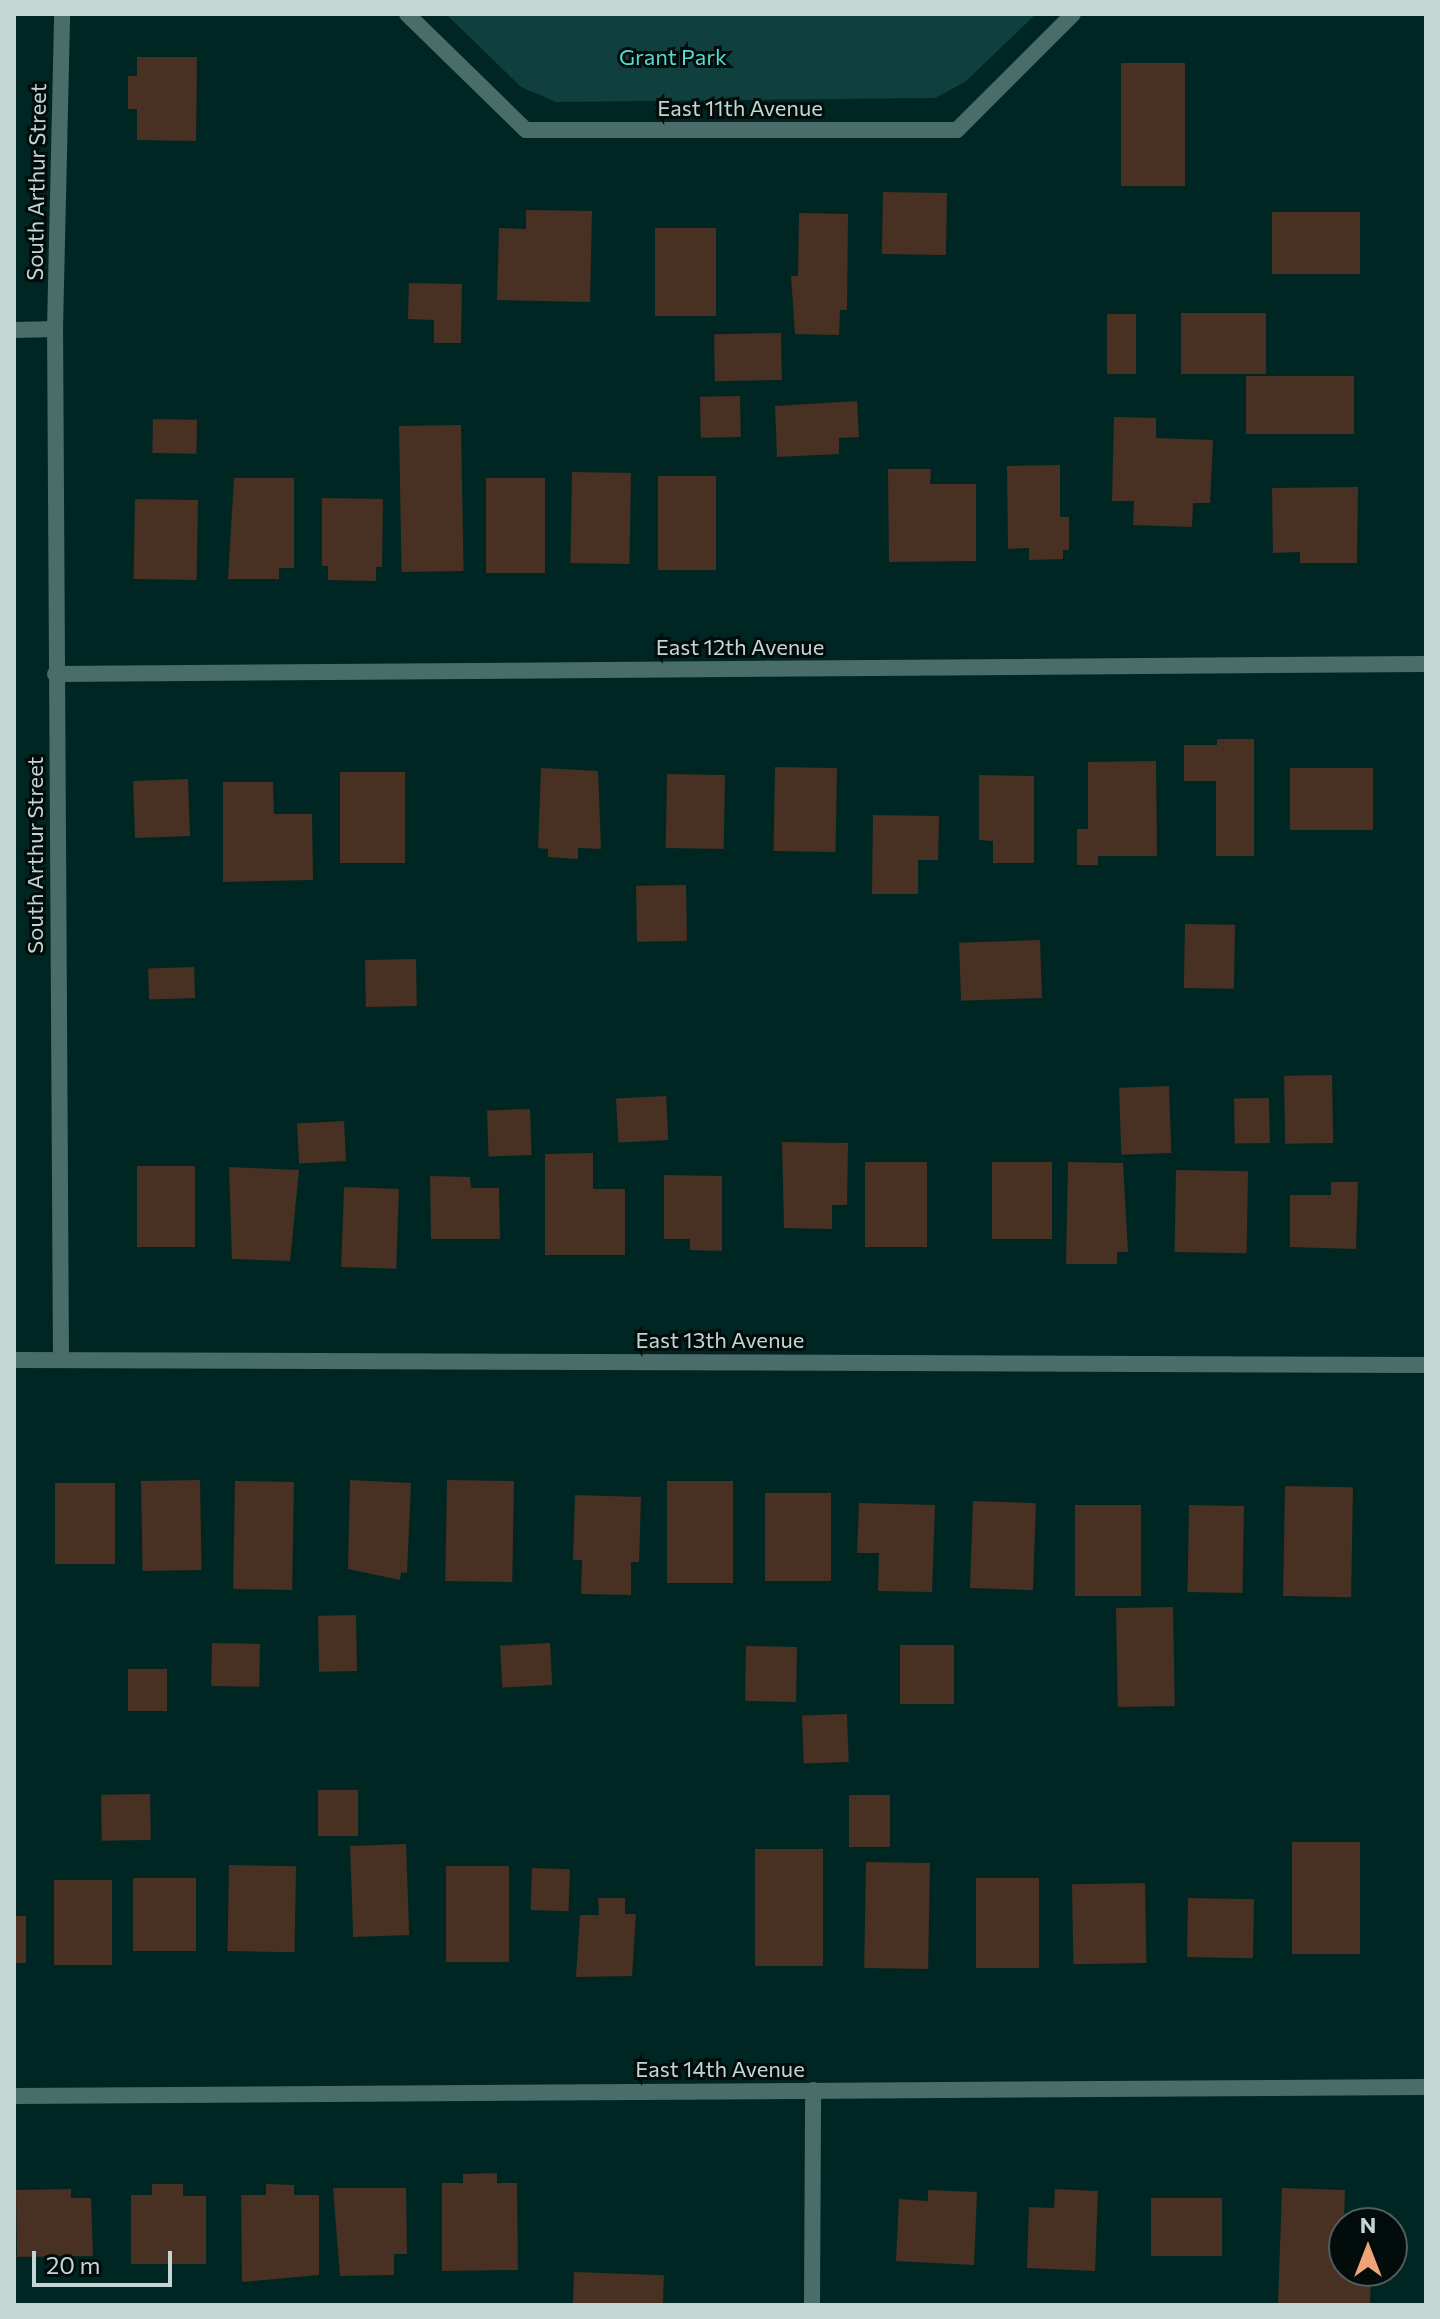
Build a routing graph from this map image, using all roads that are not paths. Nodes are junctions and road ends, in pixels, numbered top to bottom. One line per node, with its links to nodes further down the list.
1 (62, 14): 4 (street, South Arthur Street)
2 (407, 14): 3 (street, East 11th Avenue)
3 (1073, 14)
4 (55, 329): 5 (street); 7 (street, South Arthur Street)
5 (14, 330)
6 (1426, 664): 7 (street, East 12th Avenue)
7 (55, 674): 9 (street, South Arthur Street)
8 (14, 1360): 9 (street, East 13th Avenue)
9 (61, 1360): 10 (street, East 13th Avenue)
10 (1426, 1365)
11 (1426, 2087): 12 (street, East 14th Avenue)
12 (813, 2090): 13 (street, East 14th Avenue); 14 (street)
13 (14, 2096)
14 (812, 2305)

